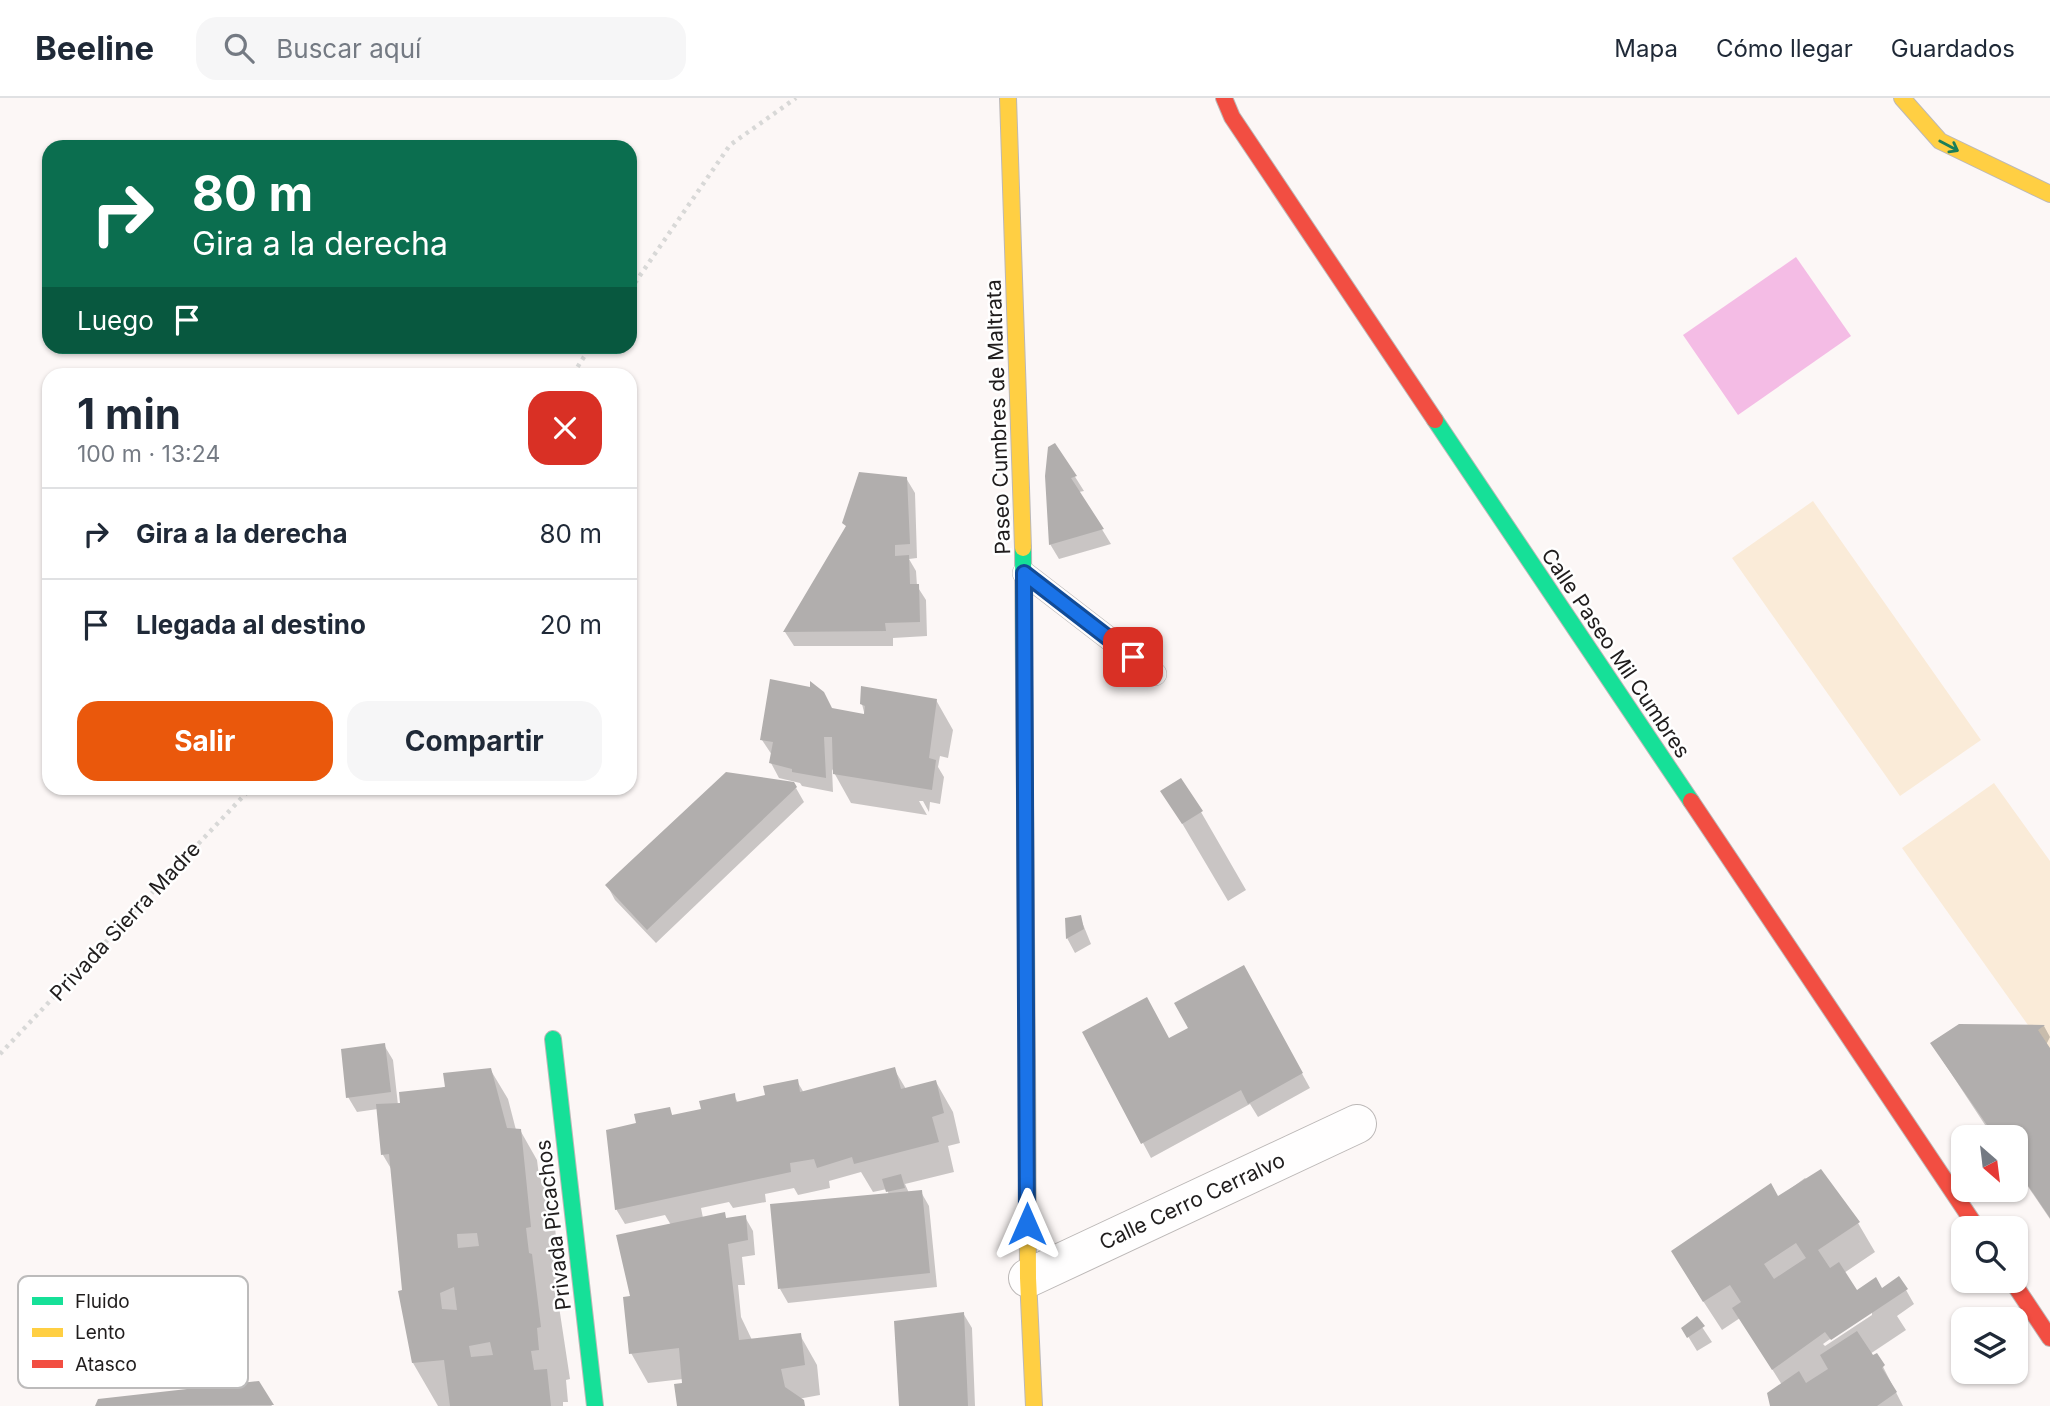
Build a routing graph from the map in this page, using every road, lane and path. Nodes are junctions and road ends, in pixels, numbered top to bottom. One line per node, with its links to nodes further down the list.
1 (796, 98): 6 (path)
2 (1008, 98): 7 (street, Paseo Cumbres de Maltrata)
3 (1224, 98): 13 (street, Calle Paseo Mil Cumbres)
4 (1902, 98): 5 (street, one-way to 5)
5 (2050, 194)
6 (637, 280)
7 (1024, 573): 8 (lane); 14 (street, Paseo Cumbres de Maltrata)
8 (1155, 674)
9 (244, 795): 11 (path, Privada Sierra Madre)
10 (553, 1039): 17 (street, Privada Picachos)
11 (0, 1054)
12 (1357, 1124): 14 (street, Calle Cerro Cerralvo)
13 (1969, 1216)
14 (1028, 1278): 18 (street, Paseo Cumbres de Maltrata)
15 (2020, 1293): 16 (street)
16 (2050, 1338)
17 (595, 1406)
18 (1034, 1406)

